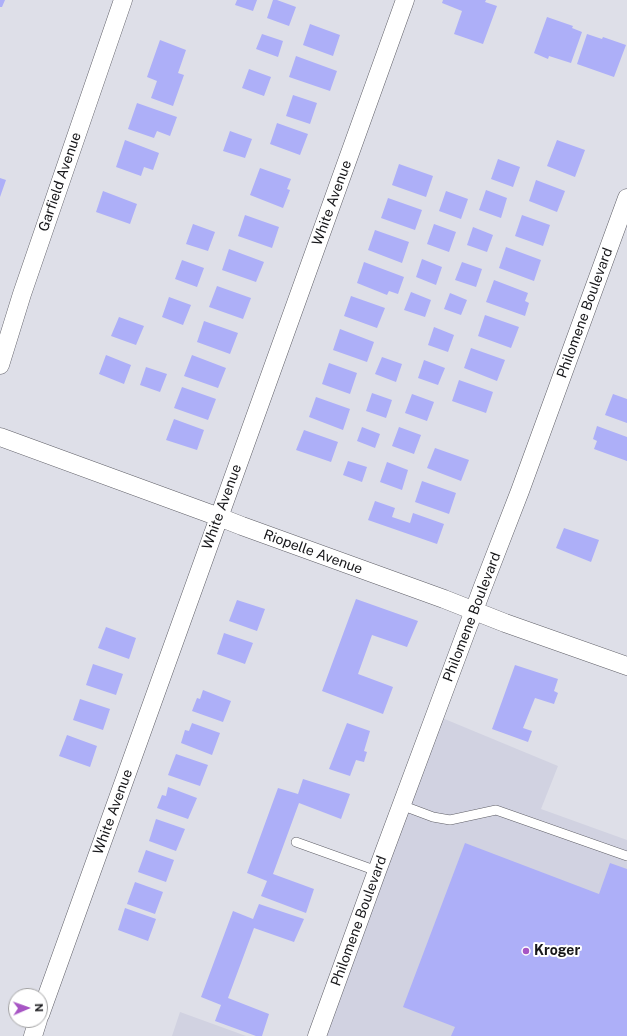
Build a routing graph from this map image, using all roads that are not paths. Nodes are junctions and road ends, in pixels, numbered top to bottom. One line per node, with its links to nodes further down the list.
1 (123, 0): 4 (street, Garfield Avenue)
2 (405, 0): 6 (street, White Avenue)
3 (627, 198): 7 (street, Philomene Boulevard)
4 (0, 365)
5 (0, 437): 6 (street, Riopelle Avenue)
6 (219, 516): 7 (street, Riopelle Avenue); 13 (street, White Avenue)
7 (474, 610): 8 (street, Riopelle Avenue); 9 (street, Philomene Boulevard)
8 (627, 666)
9 (401, 805): 11 (lane); 12 (street, Philomene Boulevard)
10 (296, 842): 12 (lane)
11 (627, 856)
12 (377, 871): 14 (street, Philomene Boulevard)
13 (48, 993)
14 (317, 1036)

